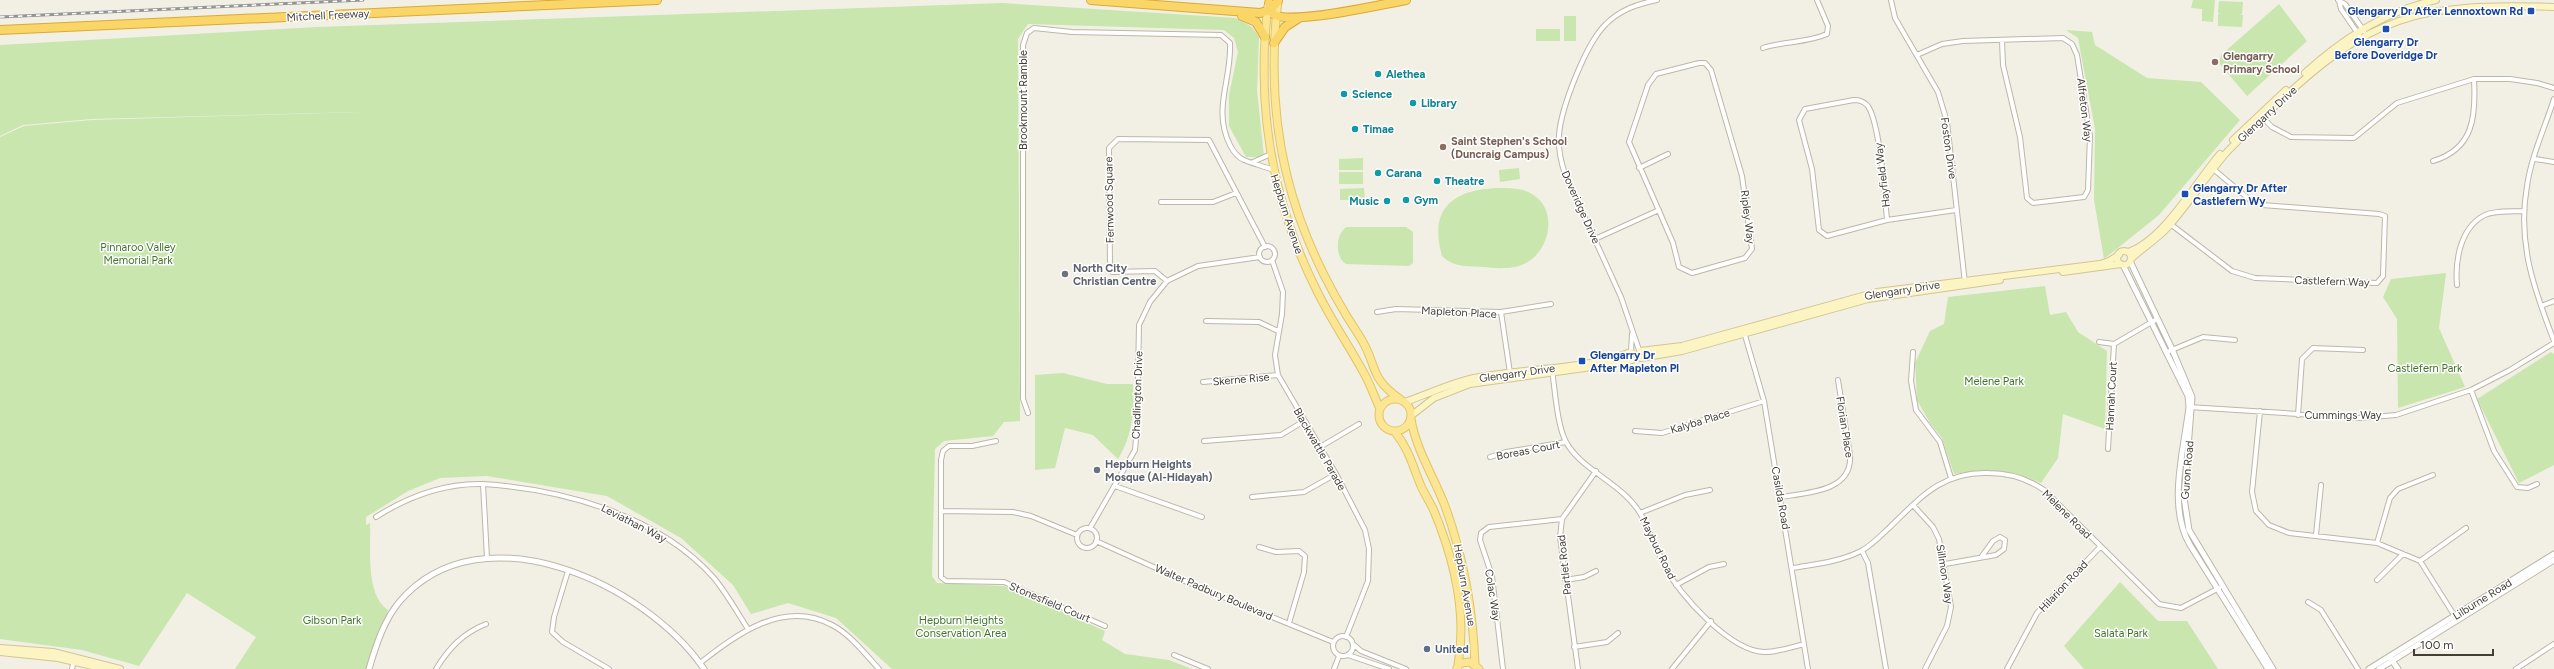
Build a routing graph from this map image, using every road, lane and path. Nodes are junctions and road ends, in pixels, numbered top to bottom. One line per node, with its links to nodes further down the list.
1 (657, 0): 16 (highway, Mitchell Freeway)
2 (1091, 0): 13 (highway)
3 (1278, 0): 11 (highway); 14 (main road, Hepburn Avenue)
4 (1406, 0): 15 (highway)
5 (1657, 0): 45 (street, Doveridge Drive)
6 (1817, 0): 23 (street)
7 (1891, 0): 24 (street, Foston Drive)
8 (2338, 0): 18 (street)
9 (2436, 0): 18 (main road, Glengarry Drive)
10 (2521, 3): 12 (main road, Glengarry Drive); 18 (main road, Glengarry Drive)
11 (1269, 6): 13 (highway); 14 (highway); 20 (main road, Hepburn Avenue)
12 (2554, 7)
13 (1228, 12): 20 (highway)
14 (1277, 16): 15 (highway); 22 (main road, Hepburn Avenue)
15 (1302, 17): 22 (highway)
16 (31, 29): 17 (highway, Mitchell Freeway); 19 (highway)
17 (0, 30)
18 (2361, 32): 28 (main road, Glengarry Drive)
19 (0, 34)
20 (1265, 37): 29 (main road, Hepburn Avenue)
21 (2002, 40): 21 (street, Alfreton Way); 24 (street, Alfreton Way)
22 (1274, 44): 83 (main road, Hepburn Avenue)
23 (1763, 48)
24 (1917, 55): 41 (street, Foston Drive)
25 (2474, 79): 26 (street); 28 (street); 32 (street)
26 (2554, 88)
27 (2554, 99): 31 (street)
28 (2261, 116): 36 (main road, Glengarry Drive)
29 (1271, 154): 33 (street); 37 (main road, Hepburn Avenue)
30 (1668, 154): 35 (street)
31 (2535, 159): 34 (street); 42 (street)
32 (2433, 161)
33 (1253, 162): 37 (street, Brookmount Ramble); 88 (street, Brookmount Ramble)
34 (2554, 162)
35 (1639, 168): 40 (street, Ripley Way); 40 (street, Ripley Way)
36 (2212, 168): 44 (main road, Glengarry Drive); 44 (street, Castlefern Way)
37 (1273, 170): 86 (main road, Hepburn Avenue)
38 (1236, 193): 39 (street); 46 (street, Fernwood Square); 53 (street, Fernwood Square)
39 (1161, 202)
40 (1658, 210): 45 (street)
41 (1956, 210): 43 (street, Hayfield Way); 54 (street, Foston Drive)
42 (2524, 211): 55 (street); 58 (street)
43 (1887, 220): 43 (street, Hayfield Way)
44 (2168, 223): 47 (main road, Glengarry Drive); 51 (main road, Glengarry Drive)
45 (1595, 239): 65 (street, Doveridge Drive)
46 (1264, 247): 49 (street); 50 (street)
47 (2128, 252): 48 (main road, Glengarry Drive); 51 (main road)
48 (2119, 255): 52 (main road); 54 (main road, Glengarry Drive)
49 (1260, 258): 50 (street); 53 (street)
50 (1272, 260): 63 (street, Blackwattle Parade)
51 (2131, 260): 52 (main road, Glengarry Drive); 61 (street, Guron Road)
52 (2122, 264): 54 (main road, Glengarry Drive); 61 (street, Guron Road)
53 (1167, 282): 108 (street, Chadlington Drive)
54 (1965, 282): 64 (main road, Glengarry Drive)
55 (2457, 285)
56 (2554, 301): 58 (street)
57 (1551, 304): 60 (street)
58 (2541, 306): 68 (street)
59 (1377, 312): 60 (street, Mapleton Place)
60 (1501, 312): 78 (street, Mapleton Place)
61 (2154, 320): 69 (street); 71 (street, Guron Road)
62 (1206, 321): 63 (street)
63 (1278, 331): 79 (street, Blackwattle Parade)
64 (1744, 332): 70 (main road, Glengarry Drive); 75 (main road, Glengarry Drive); 84 (street, Casilda Road)
65 (1632, 333): 70 (street, Doveridge Drive); 73 (street, Doveridge Drive)
66 (2235, 340): 71 (street)
67 (2099, 342): 69 (street)
68 (2554, 342): 82 (street, Cummings Way)
69 (2114, 344): 99 (street, Hannah Court)
70 (1640, 350): 73 (main road, Glengarry Drive); 75 (main road)
71 (2170, 350): 85 (street, Guron Road)
72 (2363, 350): 89 (street)
73 (1631, 351): 76 (main road); 77 (main road, Glengarry Drive)
74 (1913, 352): 104 (street)
75 (1641, 358): 76 (main road, Glengarry Drive)
76 (1632, 360): 77 (main road, Glengarry Drive)
77 (1552, 370): 78 (main road, Glengarry Drive); 97 (street)
78 (1510, 375): 83 (main road, Glengarry Drive); 90 (main road, Glengarry Drive)
79 (1278, 376): 81 (street, Skerne Rise); 91 (street, Blackwattle Parade)
80 (1838, 380): 110 (street, Florian Place)
81 (1204, 382)
82 (2470, 390): 89 (street, Cummings Way); 106 (street)
83 (1402, 400): 86 (main road); 90 (main road)
84 (1764, 401): 93 (street, Kalyba Place); 110 (street, Casilda Road)
85 (2191, 407): 87 (street, Cummings Way); 141 (street, Guron Road)
86 (1380, 409): 94 (main road)
87 (2260, 412): 89 (street, Cummings Way); 121 (street)
88 (1028, 413)
89 (2298, 415)
90 (1412, 417): 94 (main road); 165 (main road, Hepburn Avenue)
91 (1304, 421): 96 (street); 98 (street, Blackwattle Parade)
92 (1359, 424): 98 (street)
93 (1635, 431)
94 (1395, 432): 164 (main road, Hepburn Avenue)
95 (996, 441): 113 (street)
96 (1204, 441)
97 (1566, 442): 100 (street, Boreas Court); 101 (street, Maybud Road)
98 (1320, 447): 102 (street, Blackwattle Parade)
99 (2108, 449)
100 (1490, 457)
101 (1596, 471): 114 (street, Maybud Road); 117 (street, Partlet Road)
102 (1336, 474): 111 (street); 150 (street, Blackwattle Parade)
103 (2433, 475): 123 (street)
104 (1951, 478): 112 (street, Melene Road); 125 (street, Melene Road)
105 (483, 484): 115 (street, Leviathan Way); 130 (street); 148 (street, Leviathan Way)
106 (2537, 484)
107 (2321, 485): 121 (street)
108 (1115, 486): 116 (street); 118 (street, Chadlington Drive)
109 (1710, 490): 114 (street)
110 (1780, 496): 135 (street, Casilda Road)
111 (1252, 497)
112 (1913, 505): 126 (street, Melene Road); 134 (street, Sillmon Way)
113 (941, 511): 120 (street); 147 (street, Stonesfield Court)
114 (1640, 512): 140 (street, Maybud Road)
115 (376, 517)
116 (1202, 517)
117 (1562, 519): 138 (street, Partlet Road); 178 (street, Colac Way)
118 (1090, 528): 120 (street); 122 (street)
119 (2466, 528): 132 (street)
120 (1077, 535): 122 (street)
121 (2316, 535): 123 (street)
122 (1096, 540): 145 (street, Walter Padbury Boulevard)
123 (2377, 543): 127 (street)
124 (1260, 547): 145 (street)
125 (2100, 547): 141 (street, Melene Road); 184 (street, Hilarion Road)
126 (1862, 551): 135 (street, Melene Road); 182 (street)
127 (2403, 554): 132 (street); 139 (street)
128 (2554, 554): 143 (street, Lilburne Road)
129 (1982, 556): 129 (street); 134 (street)
130 (487, 558): 136 (street); 169 (street)
131 (2554, 560): 143 (street, Lilburne Road)
132 (2420, 561): 143 (street)
133 (1724, 564): 140 (street)
134 (1945, 564): 183 (street, Sillmon Way)
135 (1793, 568): 153 (street, Casilda Road)
136 (568, 571): 163 (street); 171 (street)
137 (1596, 571): 138 (street)
138 (1565, 580): 155 (street, Partlet Road)
139 (2377, 580)
140 (1676, 584): 144 (street, Maybud Road)
141 (2219, 588): 185 (street, Guron Road); 186 (street, Guron Road)
142 (2308, 602): 187 (street)
143 (2456, 618): 162 (street, Lilburne Road)
144 (1712, 622): 153 (street, Maybud Road); 180 (street)
145 (1289, 623): 151 (street, Walter Padbury Boulevard)
146 (486, 624): 170 (street)
147 (1105, 626)
148 (748, 629): 163 (street); 173 (street)
149 (1618, 633): 155 (street)
150 (1346, 637): 151 (street); 152 (street)
151 (1333, 642): 160 (street)
152 (1353, 644): 159 (street); 177 (street)
153 (1804, 644): 181 (street, Casilda Road)
154 (2554, 644): 191 (street)
155 (1574, 647): 179 (street, Partlet Road)
156 (0, 648): 161 (main road)
157 (0, 652): 161 (main road)
158 (1174, 655): 174 (street)
159 (1348, 655): 160 (street); 176 (street)
160 (1339, 656): 175 (street)
161 (74, 659): 166 (street); 167 (main road); 168 (main road)
162 (2391, 659): 188 (street, Lilburne Road); 189 (street, Lilburne Road); 190 (street)
163 (700, 663): 172 (street)
164 (1457, 667): 165 (main road)
165 (1477, 667)
166 (72, 669)
167 (105, 669)
168 (120, 669)
169 (369, 669)
170 (436, 669)
171 (609, 669)
172 (704, 669)
173 (879, 669)
174 (1208, 669)
175 (1334, 669)
176 (1389, 669)
177 (1406, 669)
178 (1503, 669)
179 (1578, 669)
180 (1672, 669)
181 (1808, 669)
182 (1886, 669)
183 (1925, 669)
184 (2007, 669)
185 (2268, 669)
186 (2273, 669)
187 (2358, 669)
188 (2370, 669)
189 (2379, 669)
190 (2398, 669)
191 (2516, 669)

